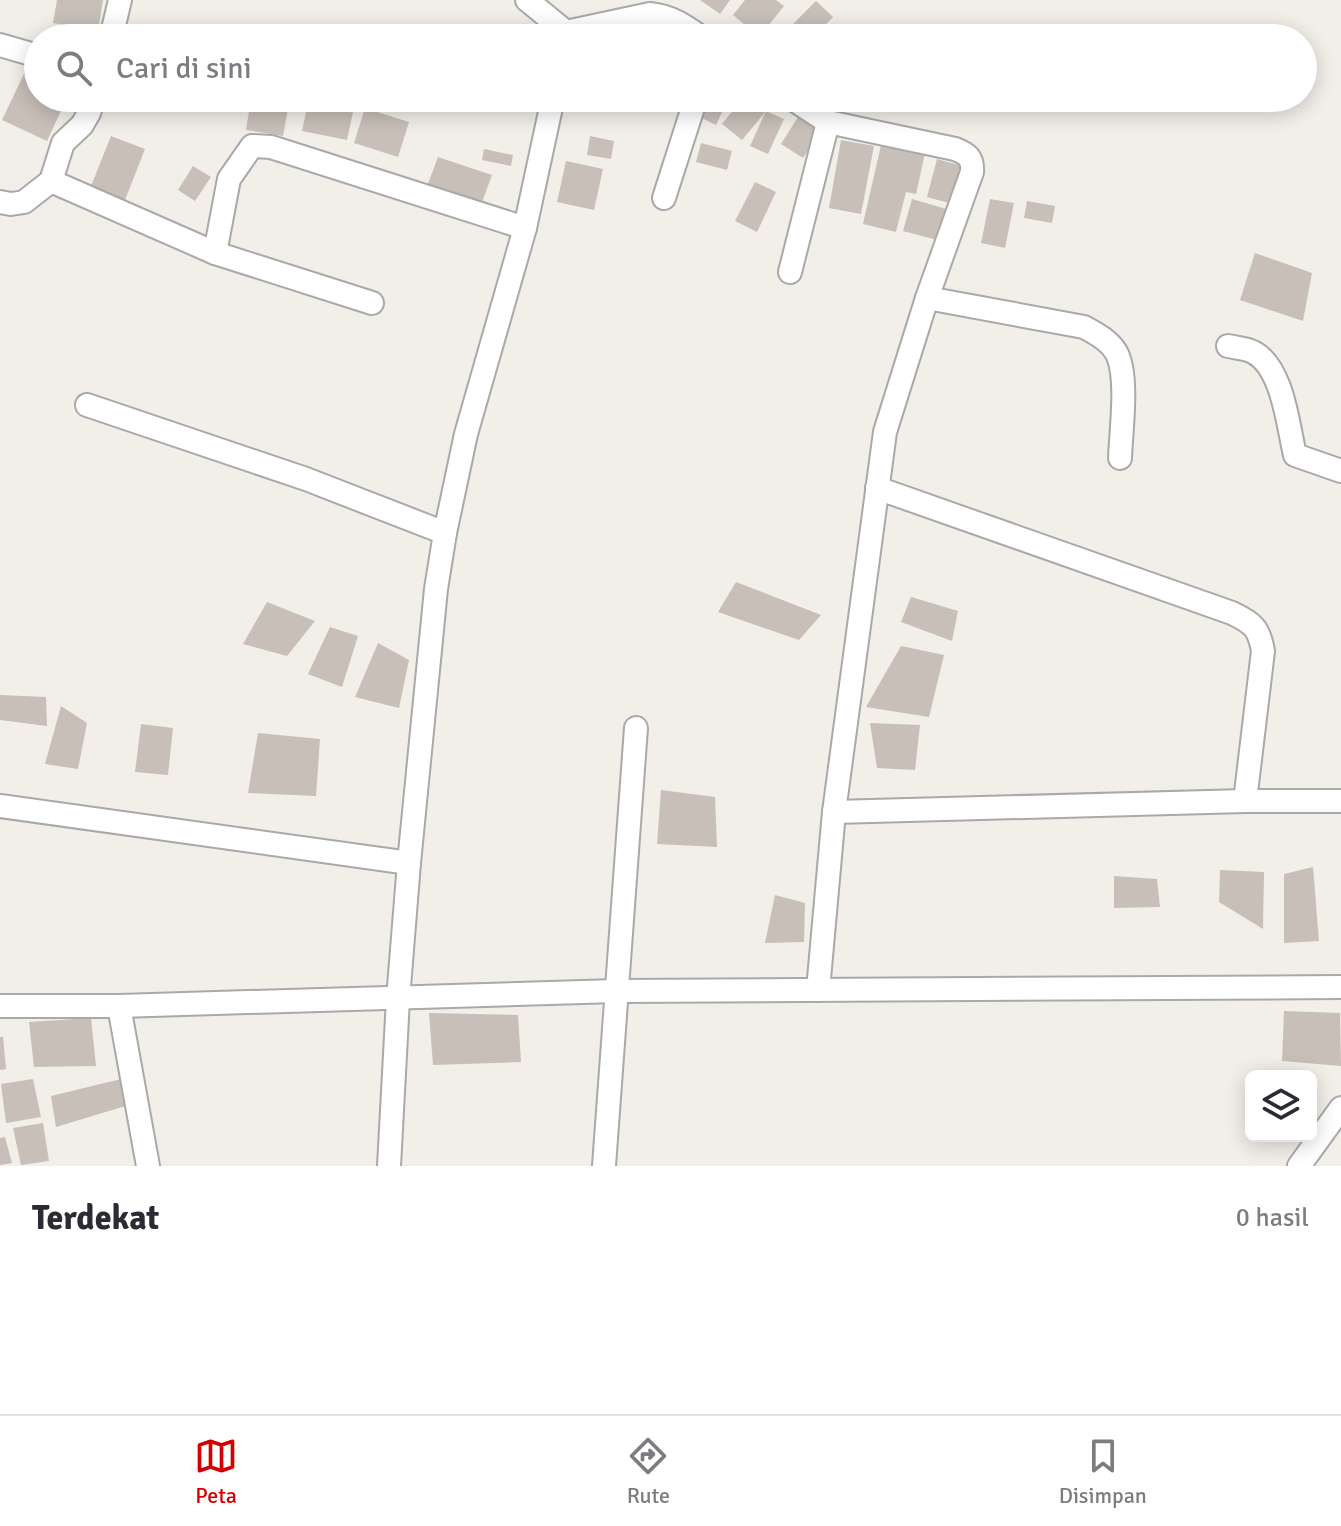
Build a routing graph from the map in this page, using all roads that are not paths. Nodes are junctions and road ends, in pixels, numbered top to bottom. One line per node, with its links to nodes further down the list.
1 (120, 0): 4 (street)
2 (527, 0): 5 (street)
3 (667, 8): 6 (street); 7 (street)
4 (114, 24)
5 (554, 24)
6 (610, 24)
7 (681, 24)
8 (0, 45): 9 (street)
9 (24, 52)
10 (89, 112): 15 (street)
11 (550, 112): 18 (street)
12 (692, 112): 16 (street)
13 (813, 112): 14 (street)
14 (828, 122): 20 (street); 21 (street)
15 (51, 181): 17 (street); 19 (street)
16 (664, 198)
17 (0, 202)
18 (525, 228): 19 (street); 28 (street)
19 (215, 253): 22 (street)
20 (790, 272)
21 (927, 298): 25 (street); 27 (street)
22 (372, 303)
23 (1228, 346): 26 (street)
24 (87, 405): 28 (street)
25 (1120, 458)
26 (1341, 471)
27 (877, 488): 30 (street); 33 (street)
28 (445, 533): 34 (street)
29 (636, 728): 37 (street)
30 (1245, 801): 31 (street); 33 (street)
31 (1341, 801)
32 (0, 806): 34 (street)
33 (834, 812): 36 (street)
34 (409, 863): 38 (street)
35 (1341, 987): 36 (street)
36 (818, 990): 37 (street)
37 (616, 991): 38 (street); 44 (street)
38 (398, 999): 40 (street); 43 (street)
39 (0, 1006): 40 (street)
40 (119, 1006): 42 (street)
41 (1341, 1108): 45 (street)
42 (148, 1166)
43 (389, 1166)
44 (604, 1166)
45 (1299, 1166)

